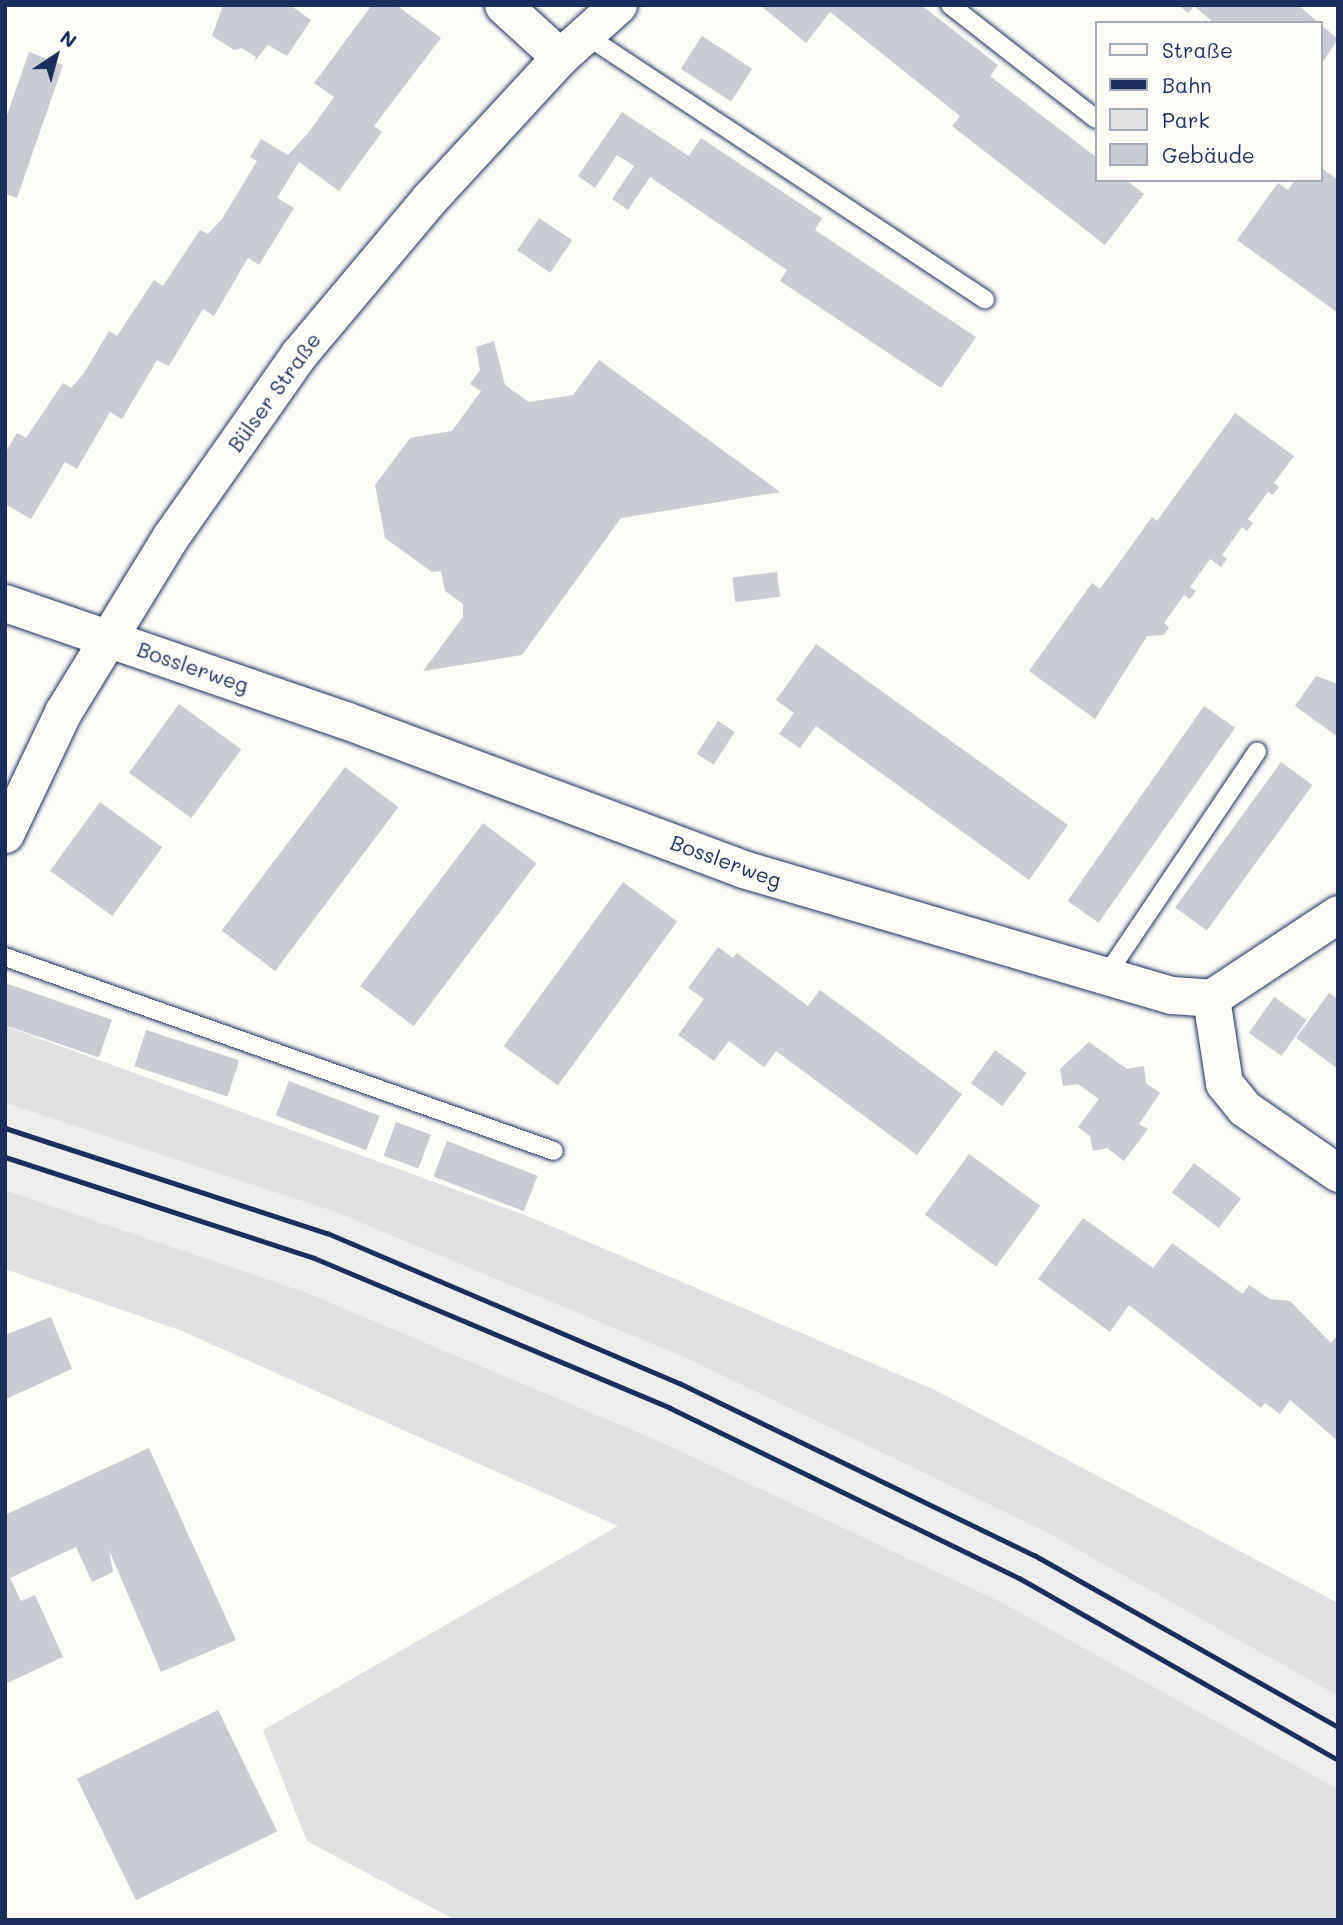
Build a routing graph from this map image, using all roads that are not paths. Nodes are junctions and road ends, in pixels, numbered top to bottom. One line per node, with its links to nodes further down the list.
1 (503, 5): 4 (street)
2 (618, 5): 4 (street, Bülser Straße)
3 (950, 5): 5 (lane)
4 (572, 46): 6 (lane); 8 (street, Bülser Straße)
5 (1094, 117)
6 (985, 299)
7 (5, 603): 8 (street, Bosslerweg)
8 (108, 638): 10 (street, Bülser Straße); 13 (street, Bosslerweg)
9 (1256, 752): 13 (lane)
10 (5, 834)
11 (1338, 914): 14 (street)
12 (5, 957): 15 (lane)
13 (1105, 977): 14 (street, Bosslerweg)
14 (1211, 998): 16 (street)
15 (554, 1150)
16 (1338, 1173)

